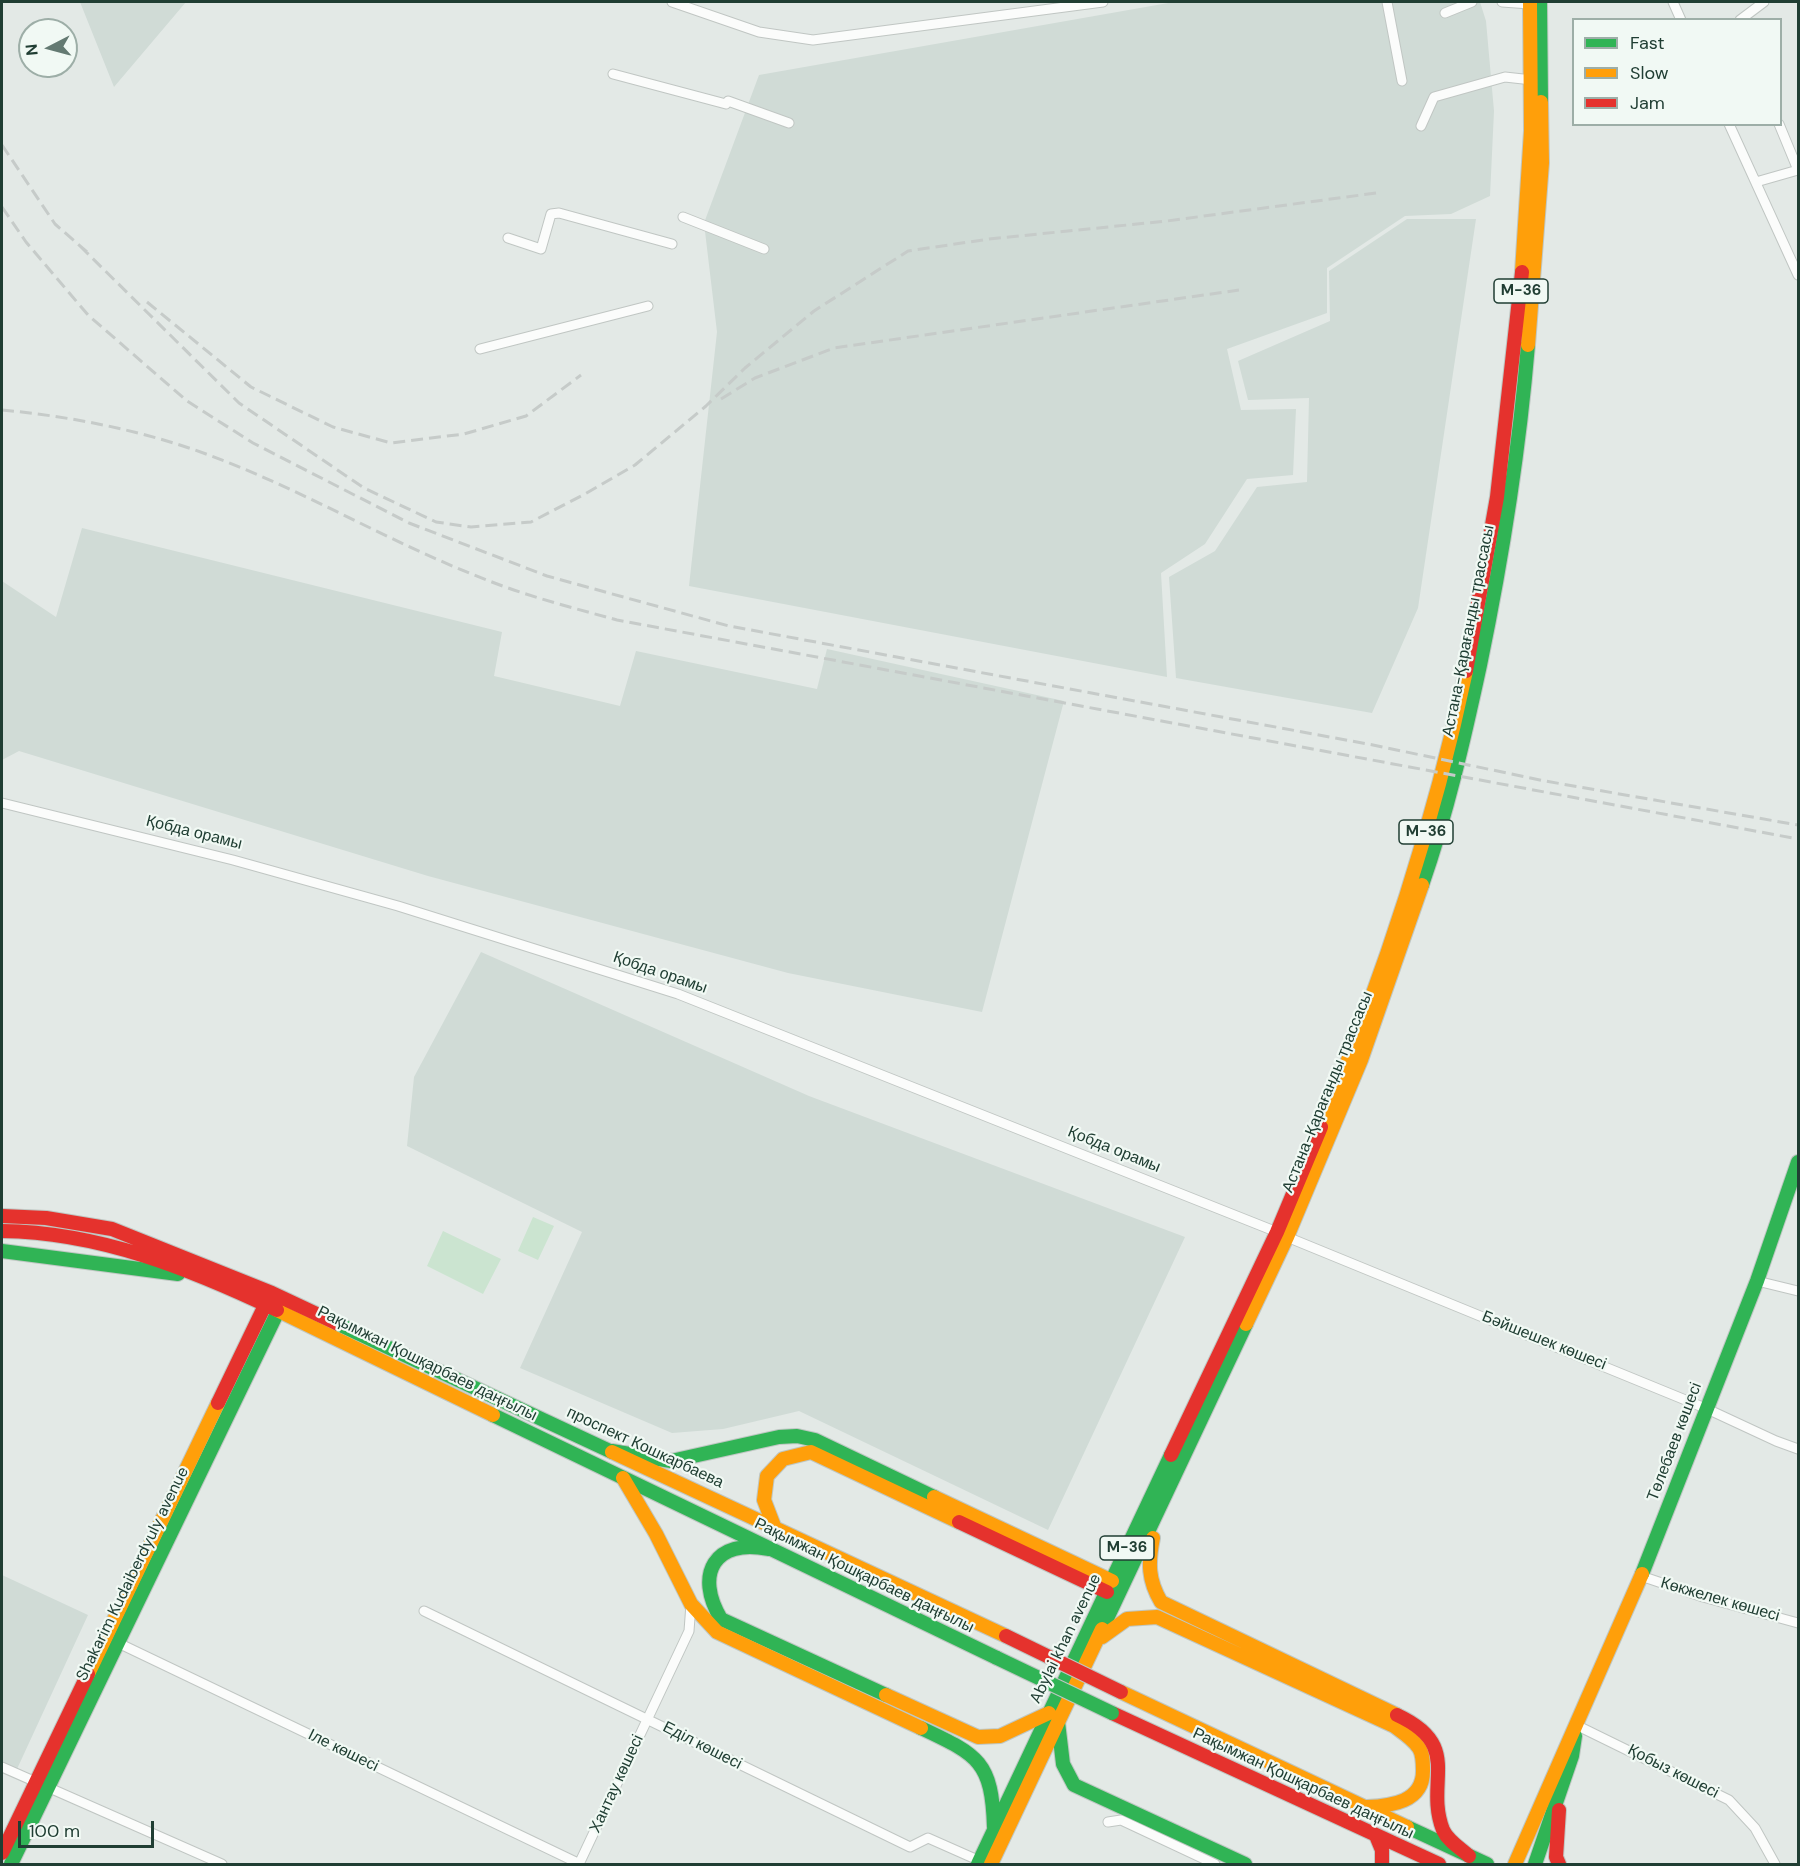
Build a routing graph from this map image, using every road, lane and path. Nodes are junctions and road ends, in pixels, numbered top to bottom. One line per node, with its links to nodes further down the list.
1 (672, 2): 2 (street)
2 (1103, 2)
3 (1387, 2): 14 (street)
4 (1472, 2): 9 (street)
5 (1502, 2): 8 (street)
6 (1673, 2): 10 (street)
7 (1764, 2): 11 (street)
8 (1537, 3): 13 (main road, Астана-Қарағанды трассасы / M-36); 32 (main road, Астана-Қарағанды трассасы / M-36)
9 (1445, 13)
10 (1680, 18)
11 (1743, 18)
12 (613, 74): 15 (street)
13 (1532, 80): 16 (street); 32 (main road, Астана-Қарағанды трассасы / M-36)
14 (1402, 81)
15 (789, 123)
16 (1421, 126)
17 (1730, 126): 20 (street)
18 (1780, 126): 19 (street)
19 (1798, 170): 20 (street)
20 (1756, 182): 25 (street)
21 (683, 217): 24 (street)
22 (508, 238): 23 (street)
23 (672, 244)
24 (764, 249)
25 (1798, 275)
26 (648, 306): 27 (street)
27 (480, 349)
28 (2, 803): 32 (street, Қобда орамы)
29 (1798, 1162): 35 (main road, Төлебаев көшесі)
30 (2, 1216): 37 (main road, Рақымжан Қошқарбаев даңғылы)
31 (2, 1231): 34 (main road, Рақымжан Қошқарбаев даңғылы)
32 (1282, 1235): 38 (street, Бәйшешек көшесі); 43 (main road, Abylai khan avenue / M-36); 47 (main road, Abylai khan avenue / M-36)
33 (2, 1251): 34 (main road)
34 (193, 1275): 37 (main road, Рақымжан Қошқарбаев даңғылы)
35 (1757, 1281): 36 (street); 38 (main road, Төлебаев көшесі)
36 (1798, 1291)
37 (275, 1302): 40 (main road, проспект Кошкарбаева); 41 (main road, Рақымжан Қошқарбаев даңғылы); 51 (main road, Shakarim Kudaiberdyuly avenue)
38 (1705, 1408): 39 (street, Бәйшешек көшесі); 46 (main road, Төлебаев көшесі)
39 (1798, 1449)
40 (612, 1451): 42 (main road, проспект Кошкарбаева); 47 (main road)
41 (624, 1478): 45 (main road, Рақымжан Қошқарбаев даңғылы); 48 (main road)
42 (731, 1506): 44 (main road, Рақымжан Қошқарбаев даңғылы)
43 (1156, 1520): 52 (main road, Abylai khan avenue / M-36); 64 (main road)
44 (774, 1526): 47 (main road); 59 (main road, Рақымжан Қошқарбаев даңғылы, bridge)
45 (768, 1549): 53 (main road); 62 (main road, Рақымжан Қошқарбаев даңғылы, bridge)
46 (1641, 1576): 50 (street, Көкжелек көшесі); 55 (main road, Төлебаев көшесі)
47 (1109, 1587): 53 (main road, Abylai khan avenue / M-36)
48 (691, 1604): 54 (street, Хантау көшесі); 61 (main road)
49 (424, 1611): 54 (street, Еділ көшесі)
50 (1798, 1623)
51 (112, 1640): 57 (main road, Shakarim Kudaiberdyuly avenue); 68 (street, Іле көшесі)
52 (1091, 1651): 53 (main road, Abylai khan avenue / M-36); 59 (main road)
53 (1054, 1717): 61 (main road, Abylai khan avenue / M-36); 71 (main road)
54 (648, 1719): 65 (street, Еділ көшесі); 68 (street, Хантау көшесі)
55 (1576, 1729): 58 (main road, Төлебаев көшесі); 75 (main road, Төлебаев көшесі); 78 (street, Қобыз көшесі)
56 (2, 1767): 57 (street)
57 (41, 1786): 63 (main road, Shakarim Kudaiberdyuly avenue); 66 (main road, Shakarim Kudaiberdyuly avenue); 67 (street)
58 (1561, 1790): 76 (main road, Төлебаев көшесі); 77 (main road)
59 (1367, 1807): 64 (main road, Рақымжан Қошқарбаев даңғылы)
60 (1108, 1822): 70 (street)
61 (998, 1835): 65 (main road, Abylai khan avenue / M-36); 69 (main road)
62 (1377, 1838): 72 (main road); 73 (main road, Рақымжан Қошқарбаев даңғылы)
63 (2, 1853)
64 (1469, 1856): 74 (main road, Рақымжан Қошқарбаев даңғылы)
65 (983, 1863)
66 (11, 1864)
67 (222, 1864)
68 (580, 1864)
69 (1002, 1864)
70 (1215, 1864)
71 (1245, 1864)
72 (1382, 1864)
73 (1439, 1864)
74 (1487, 1864)
75 (1515, 1864)
76 (1535, 1864)
77 (1559, 1864)
78 (1775, 1864)

